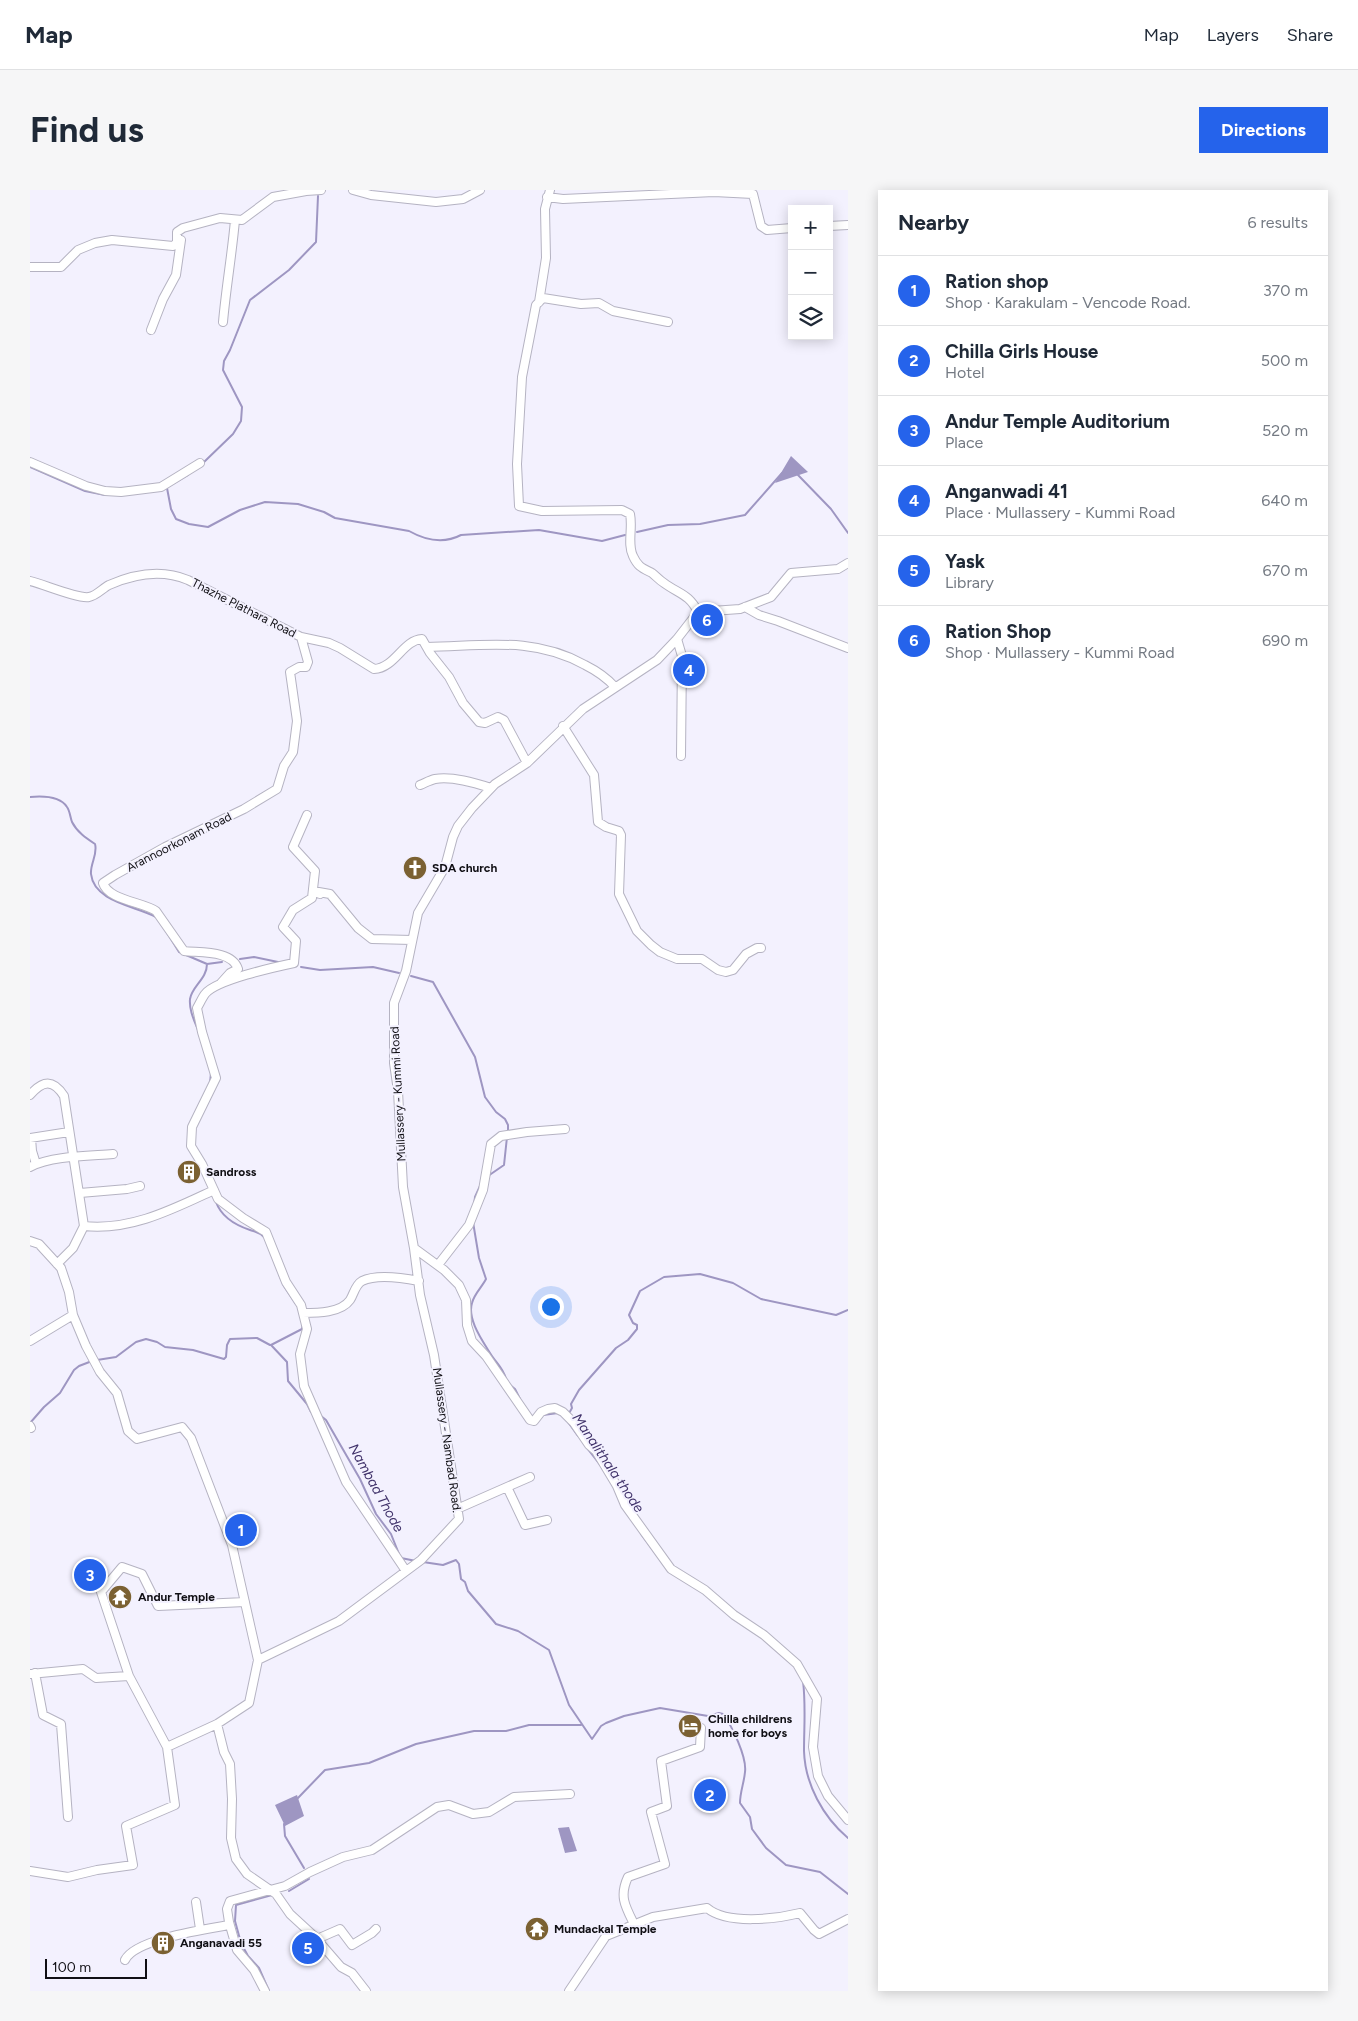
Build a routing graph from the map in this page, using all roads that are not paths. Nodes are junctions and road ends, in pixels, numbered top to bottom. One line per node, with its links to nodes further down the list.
1 (321, 190): 7 (street)
2 (353, 190): 3 (street)
3 (480, 190)
4 (704, 191): 5 (street); 11 (street)
5 (598, 193): 6 (street)
6 (548, 194): 13 (street)
7 (235, 220): 10 (street); 14 (street)
8 (833, 226): 9 (street)
9 (848, 226)
10 (183, 228): 12 (street); 16 (street)
11 (788, 228)
12 (30, 267)
13 (538, 302): 15 (street); 22 (street)
14 (223, 322)
15 (668, 322)
16 (151, 330)
17 (30, 462): 18 (street)
18 (200, 463)
19 (848, 563): 21 (street)
20 (30, 581): 23 (street, Thazhe Plathara Road)
21 (745, 607): 22 (street); 26 (street)
22 (698, 612): 24 (street, Mullassery - Kummi Road)
23 (301, 637): 25 (street, Thazhe Plathara Road); 37 (street, Arannoorkonam Road)
24 (676, 639): 27 (street, Mullassery - Kummi Road); 29 (street)
25 (427, 647): 27 (street); 30 (street)
26 (848, 648)
27 (615, 687): 28 (street, Mullassery - Kummi Road)
28 (563, 726): 30 (street, Mullassery - Kummi Road); 36 (street)
29 (681, 756)
30 (527, 762): 32 (street, Mullassery - Kummi Road)
31 (420, 785): 32 (street)
32 (491, 788): 35 (street, Mullassery - Kummi Road)
33 (306, 815): 34 (street)
34 (316, 892): 35 (street); 37 (street, Arannoorkonam Road)
35 (412, 940): 50 (street, Mullassery - Kummi Road)
36 (761, 948)
37 (218, 985): 46 (street, Arannoorkonam Road)
38 (30, 1095): 40 (street)
39 (565, 1129): 52 (street)
40 (69, 1132): 41 (street); 43 (street)
41 (31, 1138): 44 (street)
42 (113, 1154): 43 (street)
43 (73, 1157): 44 (street); 47 (street)
44 (33, 1166)
45 (140, 1186): 47 (street)
46 (214, 1190): 48 (street); 54 (street, Arannoorkonam Road)
47 (80, 1193): 48 (street)
48 (84, 1226): 51 (street)
49 (30, 1241): 51 (street)
50 (414, 1248): 52 (street); 53 (street, Mullassery - Nambad Road.)
51 (57, 1264): 55 (street)
52 (438, 1265): 71 (street)
53 (419, 1281): 54 (street); 59 (street, Mullassery - Nambad Road.)
54 (303, 1313): 61 (street, Arannoorkonam Road)
55 (73, 1315): 56 (street); 62 (street)
56 (30, 1341)
57 (530, 1477): 58 (street)
58 (507, 1488): 59 (street); 60 (street)
59 (457, 1510): 61 (street, Mullassery - Nambad Road.)
60 (547, 1520)
61 (406, 1572): 63 (street, Mullassery - Nambad Road.)
62 (245, 1602): 63 (street); 65 (street)
63 (258, 1660): 66 (street)
64 (33, 1673): 65 (street); 70 (street)
65 (129, 1676): 68 (street)
66 (217, 1724): 68 (street); 73 (street)
67 (701, 1728): 76 (street)
68 (167, 1747): 72 (street)
69 (570, 1794): 73 (street)
70 (68, 1817)
71 (848, 1820)
72 (30, 1871)
73 (272, 1891): 77 (street); 80 (street)
74 (196, 1902): 78 (street)
75 (848, 1919): 76 (street)
76 (634, 1924): 84 (street)
77 (229, 1925): 78 (street); 82 (street)
78 (200, 1929): 81 (street)
79 (376, 1929): 80 (street)
80 (317, 1939): 83 (street)
81 (125, 1960)
82 (266, 1991)
83 (366, 1991)
84 (569, 1991)

